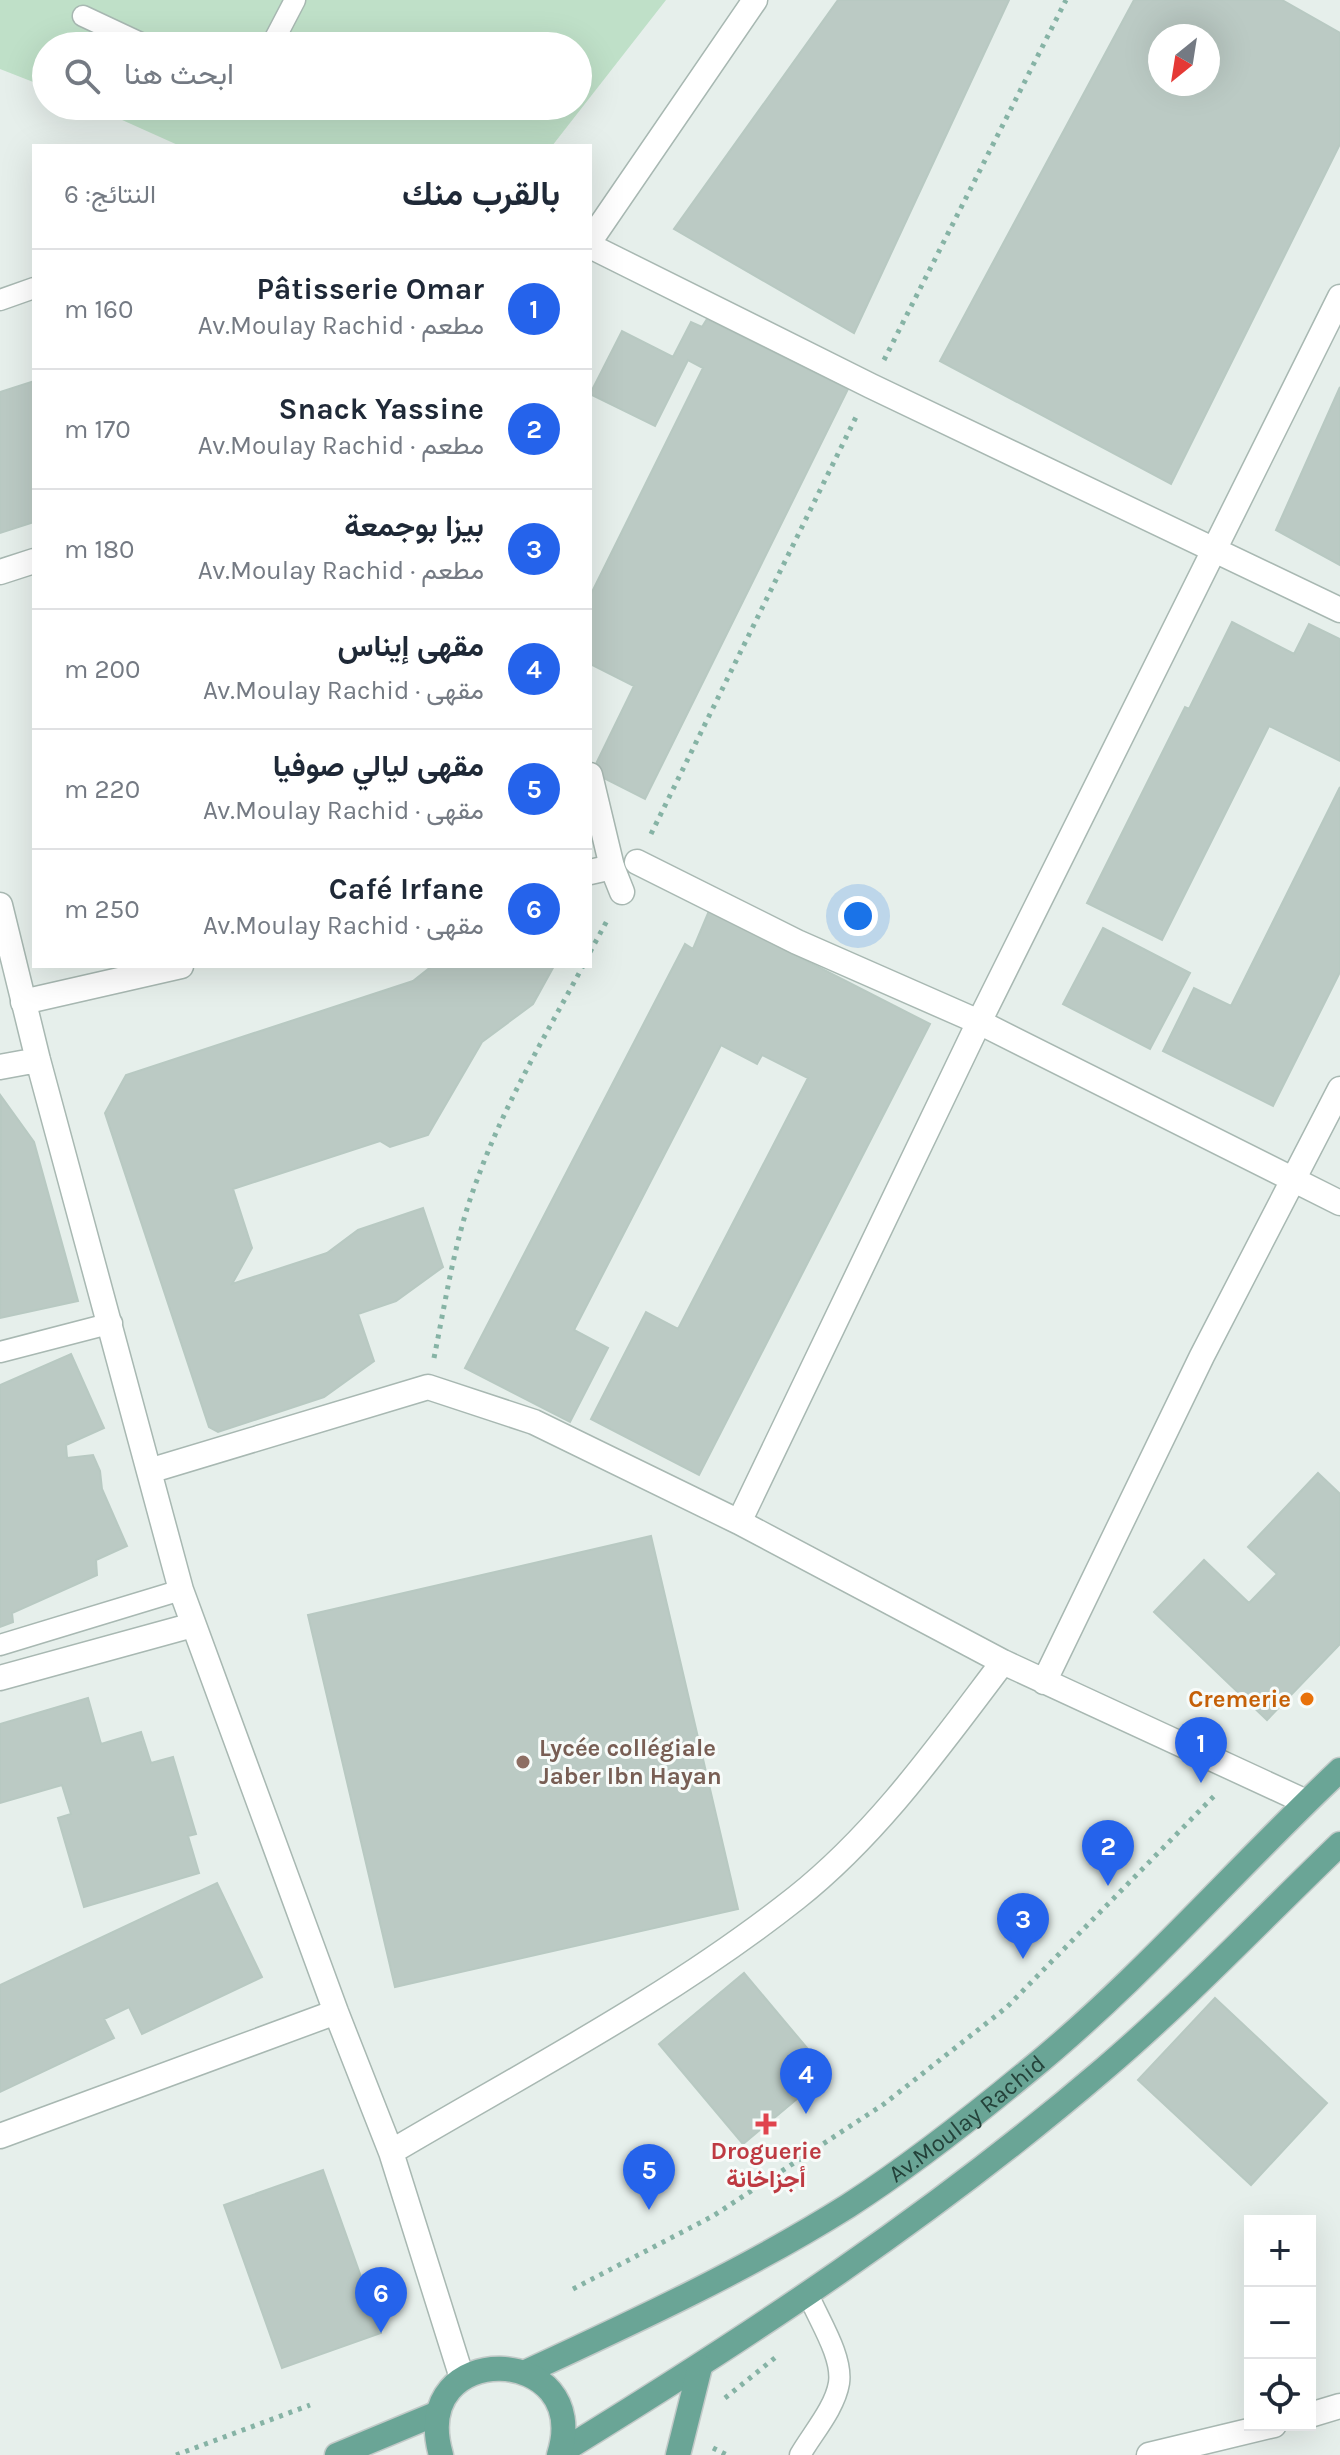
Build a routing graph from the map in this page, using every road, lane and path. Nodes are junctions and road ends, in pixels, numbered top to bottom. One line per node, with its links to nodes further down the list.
1 (295, 0): 6 (lane)
2 (755, 0): 7 (street)
3 (1066, 0): 12 (path)
4 (83, 16): 5 (lane)
5 (117, 32)
6 (278, 32)
7 (592, 240)
8 (592, 244): 12 (street)
9 (32, 289): 11 (lane)
10 (1340, 297): 13 (street)
11 (0, 300)
12 (871, 386): 13 (street); 18 (path)
13 (1214, 551): 16 (street); 25 (street)
14 (32, 562): 15 (street)
15 (0, 572)
16 (1340, 610)
17 (592, 792): 19 (street)
18 (637, 862): 25 (street)
19 (601, 870): 20 (street)
20 (622, 892)
21 (0, 905): 24 (street)
22 (172, 968): 24 (street)
23 (582, 968): 33 (path)
24 (11, 1005): 26 (street)
25 (979, 1022): 29 (street); 35 (street)
26 (38, 1060): 27 (street); 31 (street)
27 (0, 1067)
28 (1340, 1089): 29 (street)
29 (1295, 1182): 30 (street); 41 (street)
30 (1340, 1203)
31 (112, 1323): 32 (lane); 34 (street)
32 (0, 1352)
33 (428, 1387): 34 (street); 35 (street)
34 (149, 1471): 36 (street)
35 (739, 1522): 39 (street)
36 (181, 1590): 37 (street); 38 (lane)
37 (193, 1625): 40 (street); 46 (street)
38 (0, 1645)
39 (1003, 1662): 41 (street); 48 (street)
40 (0, 1678)
41 (1044, 1682): 43 (street)
42 (1340, 1770): 44 (main road, Av.Moulay Rachid)
43 (1238, 1771): 44 (street); 49 (path)
44 (1306, 1802): 52 (main road, Av.Moulay Rachid)
45 (1340, 1844): 50 (main road, Av.Moulay Rachid)
46 (336, 2012): 47 (street); 48 (street)
47 (0, 2136)
48 (391, 2152): 53 (street)
49 (573, 2289)
50 (808, 2294): 51 (main road, Av.Moulay Rachid); 64 (lane)
51 (700, 2367): 59 (main road, Av.Moulay Rachid); 63 (main road)
52 (526, 2372): 53 (main road); 59 (main road)
53 (462, 2378): 56 (main road)
54 (310, 2405): 60 (path)
55 (1340, 2406): 57 (street)
56 (438, 2413): 61 (main road); 62 (main road)
57 (1316, 2413)
58 (1249, 2431): 65 (street)
59 (560, 2453)
60 (176, 2455)
61 (337, 2455)
62 (441, 2455)
63 (678, 2455)
64 (800, 2455)
65 (1149, 2455)

